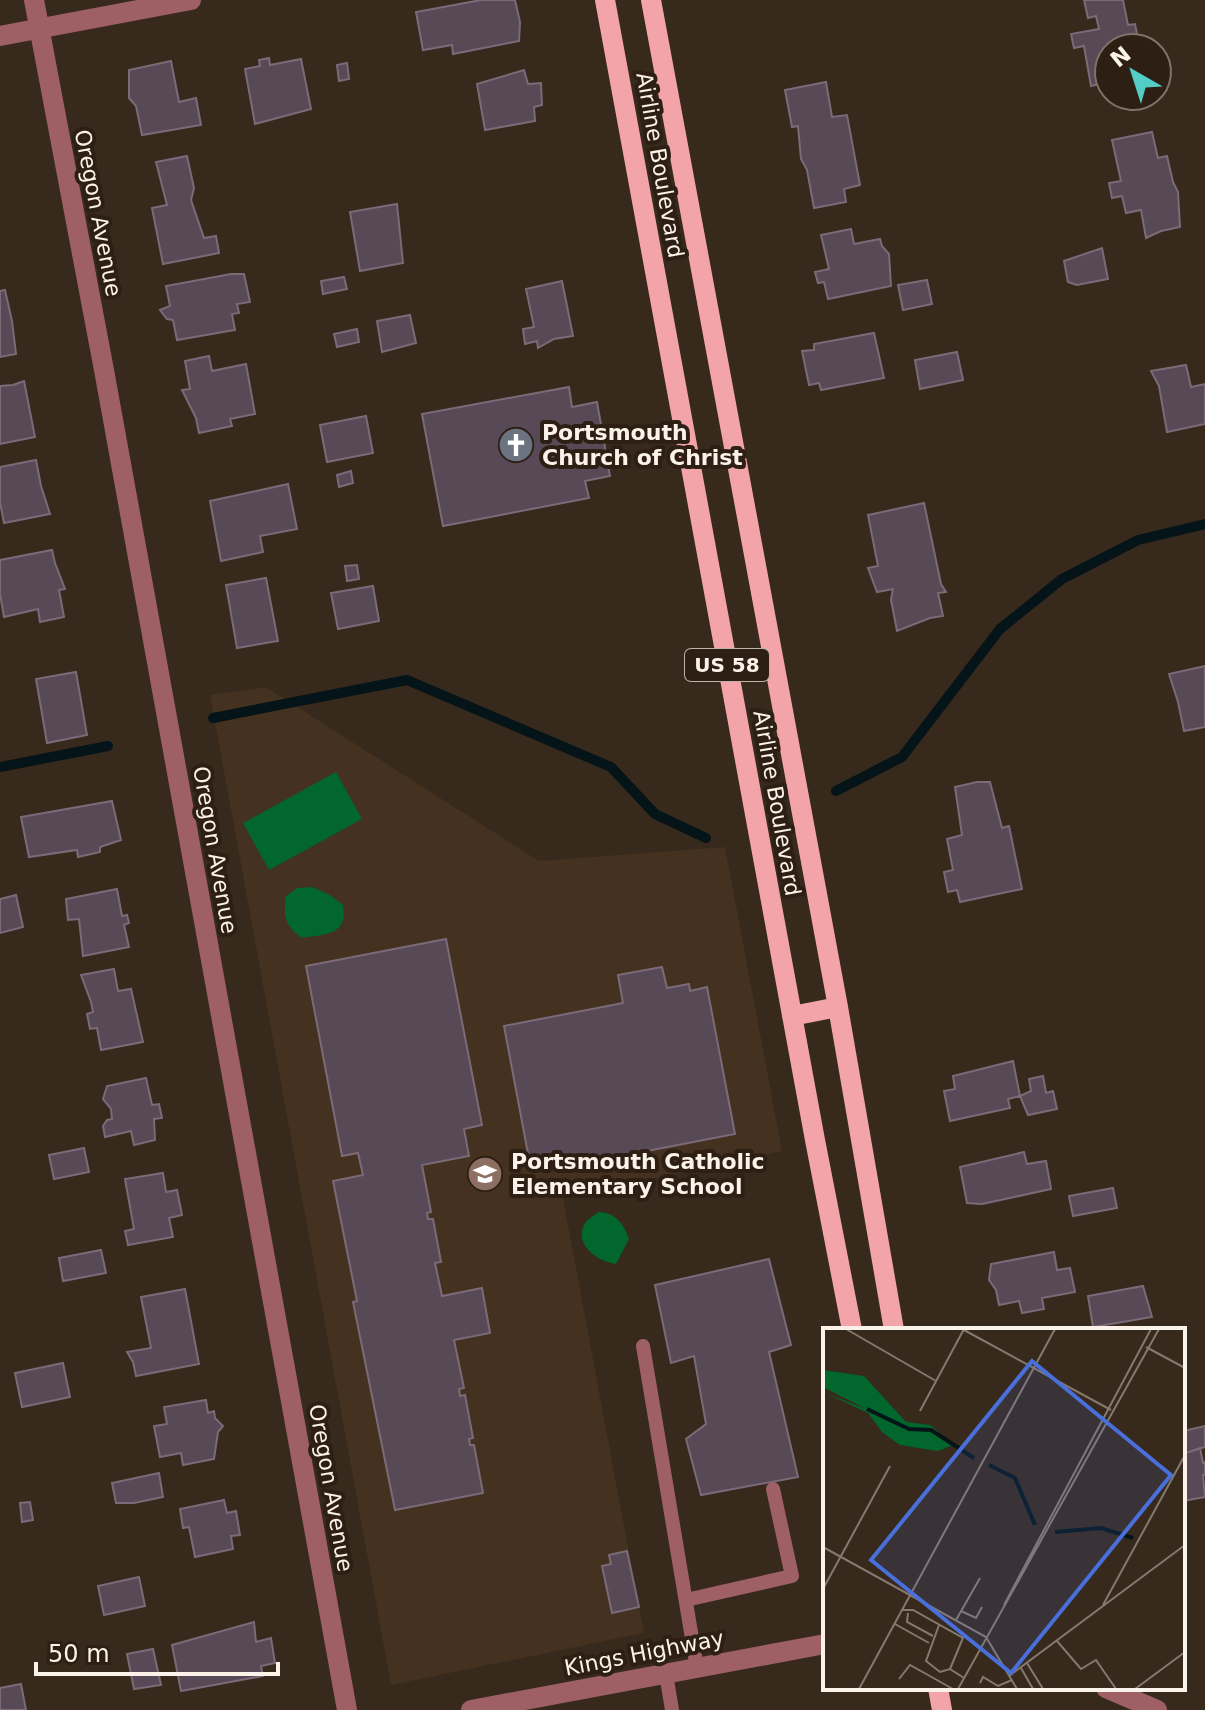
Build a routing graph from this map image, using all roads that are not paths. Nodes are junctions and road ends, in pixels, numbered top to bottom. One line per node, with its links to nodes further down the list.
1 (34, 0): 5 (street, Oregon Avenue)
2 (191, 0): 5 (street)
3 (605, 0): 8 (main road, Airline Boulevard / US 58)
4 (651, 0): 7 (main road, Airline Boulevard / US 58)
5 (39, 28): 6 (street); 19 (street, Oregon Avenue)
6 (0, 36)
7 (838, 1007): 8 (main road); 10 (main road, Airline Boulevard / US 58)
8 (792, 1016): 9 (main road, Airline Boulevard / US 58)
9 (852, 1328)
10 (894, 1328)
11 (643, 1346): 13 (lane)
12 (773, 1489): 13 (lane)
13 (686, 1600): 15 (lane)
14 (823, 1644): 15 (street, Kings Highway)
15 (697, 1668): 16 (street, Kings Highway)
16 (666, 1674): 20 (street, Kings Highway); 21 (lane)
17 (938, 1690): 22 (main road)
18 (1111, 1690): 23 (street)
19 (347, 1710)
20 (471, 1710)
21 (672, 1710)
22 (942, 1710)
23 (1157, 1710)

